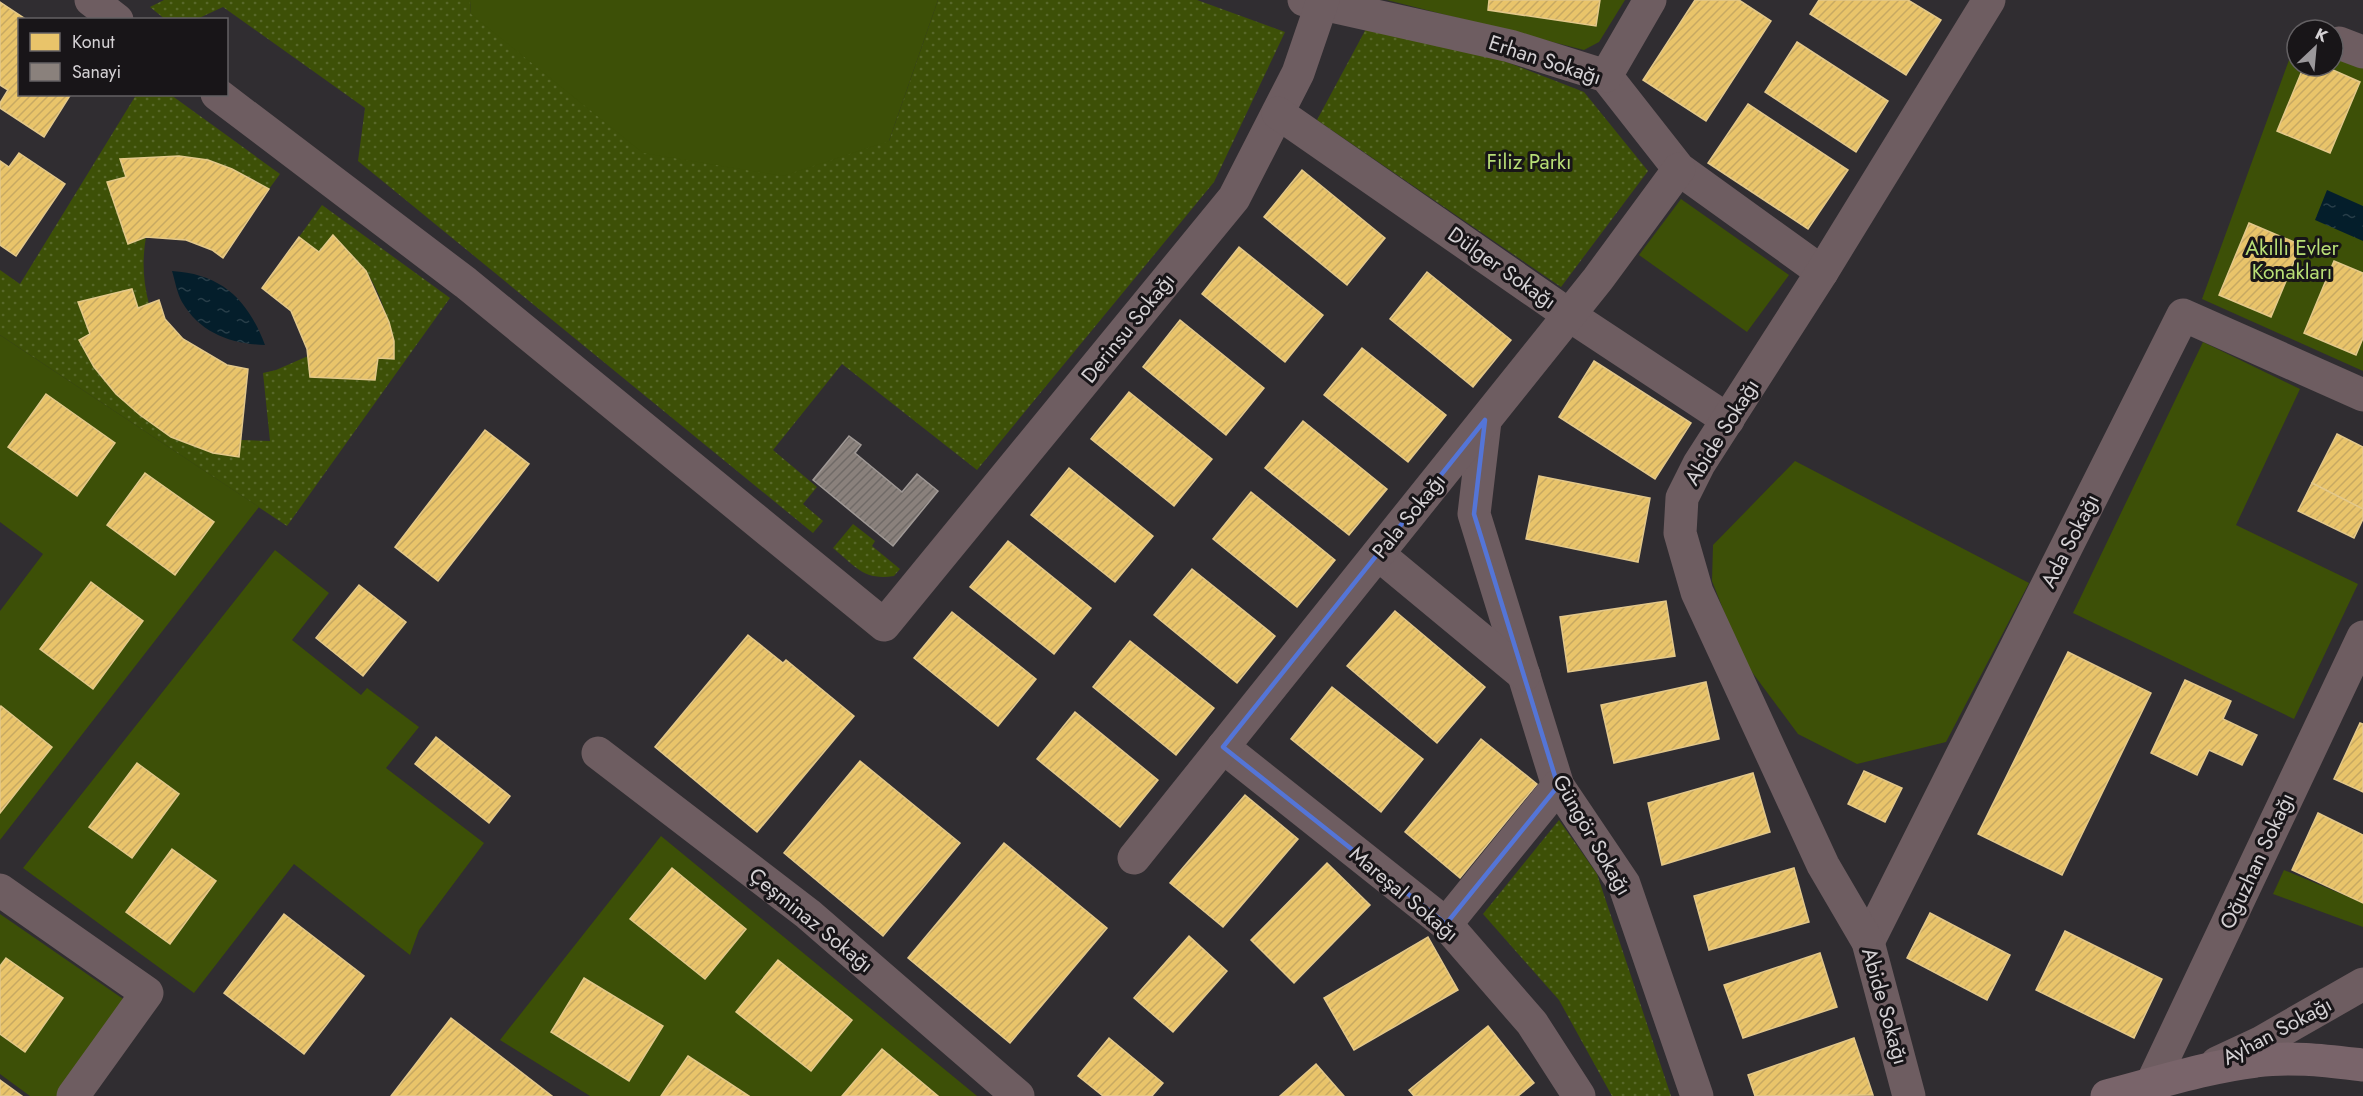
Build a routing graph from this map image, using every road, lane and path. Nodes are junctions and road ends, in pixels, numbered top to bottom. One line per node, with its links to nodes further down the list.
1 (91, 0): 5 (street)
2 (1650, 0): 6 (street)
3 (1989, 0): 10 (street, Abide Sokağı)
4 (1316, 2): 6 (street, Erhan Sokağı); 8 (street, Derinsu Sokağı)
5 (114, 18)
6 (1606, 76): 9 (street, Erhan Sokağı)
7 (220, 96): 8 (street, Derinsu Sokağı)
8 (1278, 113): 11 (street, Dülger Sokağı)
9 (1679, 169): 10 (street, Erhan Sokağı); 11 (street, Pala Sokağı)
10 (1822, 272): 14 (street, Abide Sokağı)
11 (1569, 315): 13 (street, Pala Sokağı); 14 (street, Dülger Sokağı)
12 (2363, 395): 24 (street, Ada Sokağı)
13 (1485, 420): 15 (street, Pala Sokağı); 17 (street, Güngör Sokağı)
14 (1728, 420): 24 (street, Abide Sokağı)
15 (1378, 554): 17 (street); 18 (street, Pala Sokağı)
16 (2363, 637): 28 (street, Oğuzhan Sokağı)
17 (1524, 675): 20 (street, Güngör Sokağı)
18 (1223, 747): 21 (street, Pala Sokağı); 23 (street, Mareşal Sokağı)
19 (598, 753): 30 (street, Çeşminaz Sokağı)
20 (1558, 786): 23 (street); 32 (street, Güngör Sokağı)
21 (1134, 858)
22 (0, 890): 29 (street)
23 (1446, 924): 31 (street, Mareşal Sokağı)
24 (1868, 942): 33 (street, Abide Sokağı)
25 (2363, 984): 27 (street, Ayhan Sokağı)
26 (2363, 1065): 27 (main road)
27 (2190, 1073): 28 (main road)
28 (2151, 1085): 34 (main road)
29 (73, 1096)
30 (1018, 1096)
31 (1579, 1096)
32 (1697, 1096)
33 (1909, 1096)
34 (2107, 1096)

